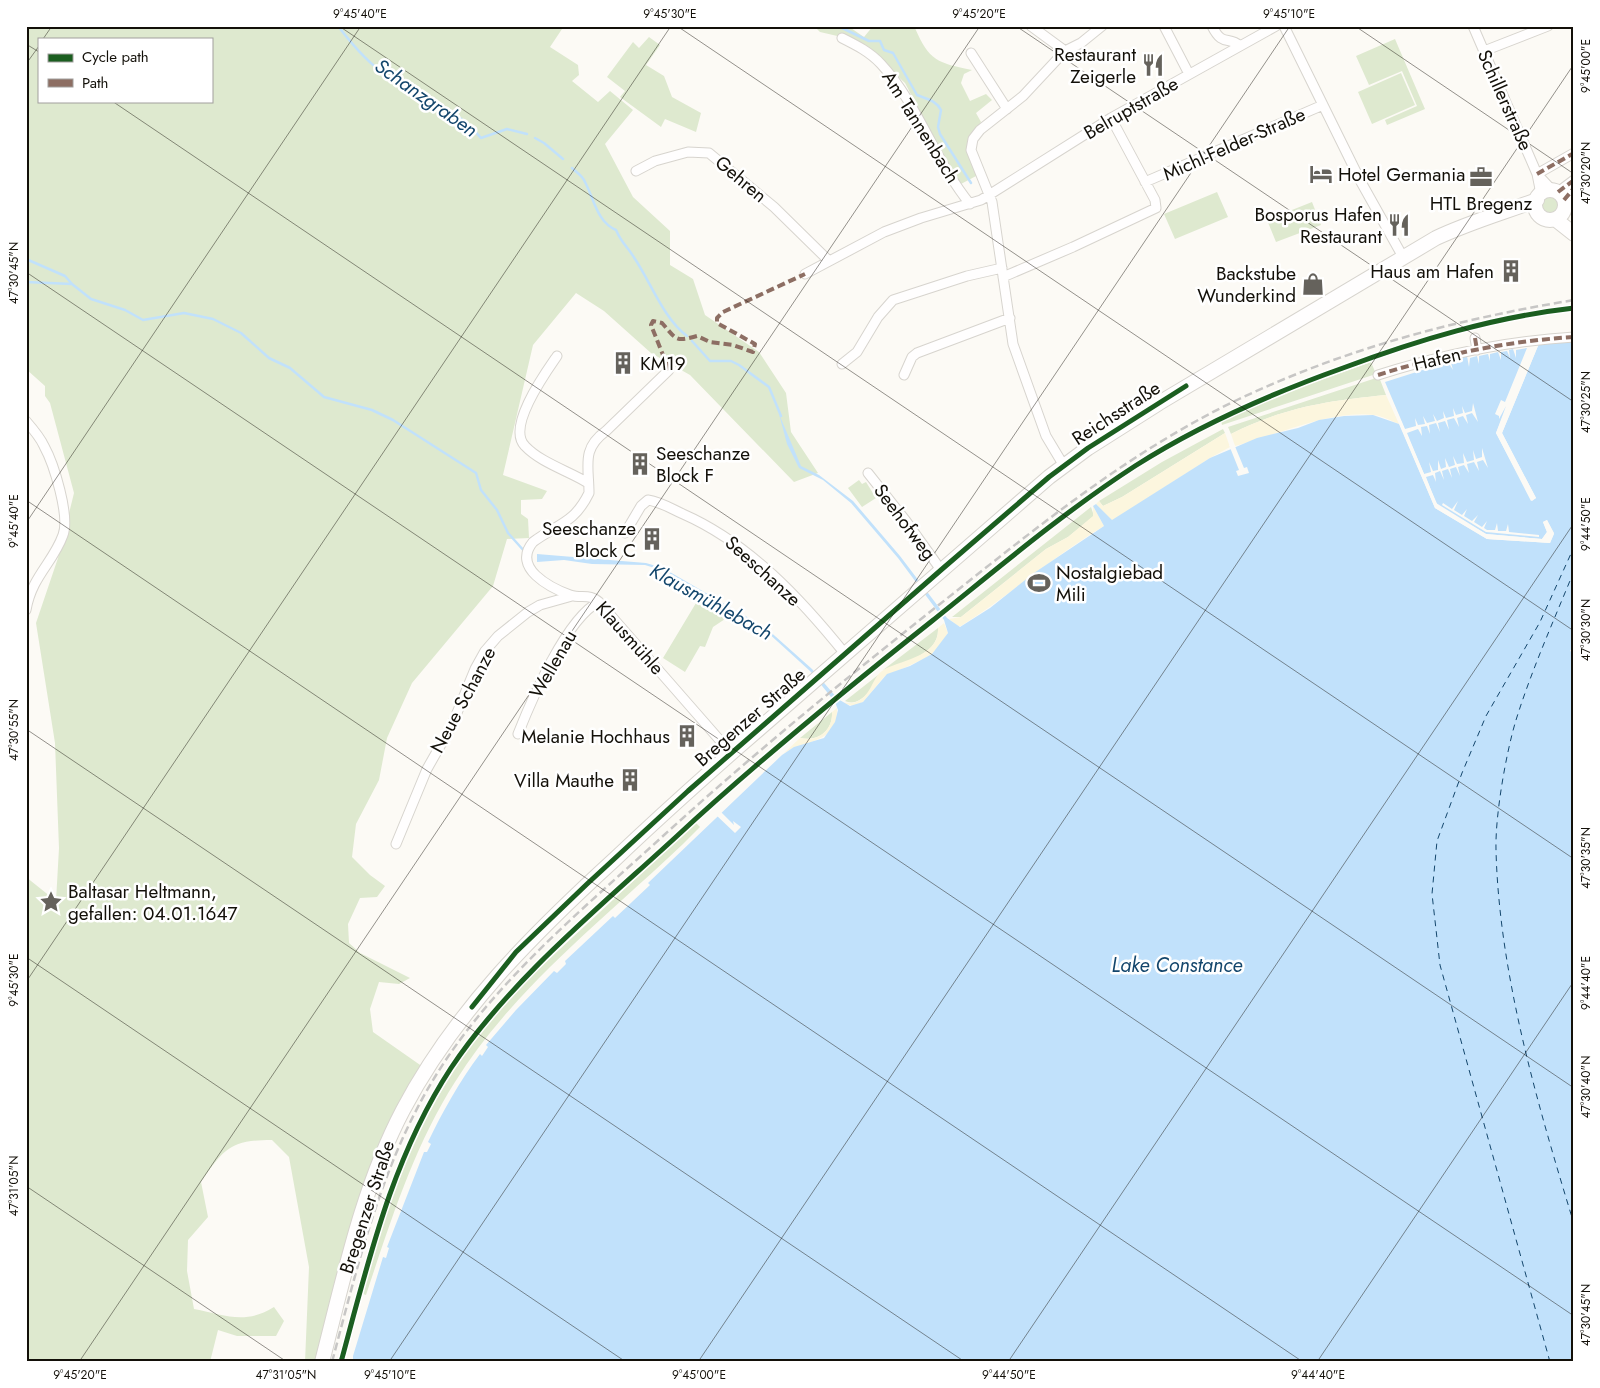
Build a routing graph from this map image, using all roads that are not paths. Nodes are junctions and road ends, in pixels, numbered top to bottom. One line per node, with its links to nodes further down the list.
1 (1031, 26): 11 (street)
2 (1102, 26): 11 (street)
3 (1164, 26): 14 (street)
4 (1212, 26): 10 (street)
5 (1276, 26): 10 (street, Belruptstraße)
6 (1284, 26): 15 (street)
7 (1473, 26): 12 (street, Schillerstraße)
8 (1548, 26): 12 (street)
9 (842, 38): 26 (street, Am Tannenbach)
10 (1240, 46): 14 (street, Belruptstraße)
11 (1065, 51): 16 (street)
12 (1484, 51): 20 (street, Schillerstraße)
13 (971, 53): 16 (street)
14 (1189, 74): 17 (street, Belruptstraße)
15 (1323, 105): 22 (street, Michl-Felder-Straße); 30 (street)
16 (1006, 108): 24 (street)
17 (1111, 118): 22 (street, Michl-Felder-Straße); 24 (street, Belruptstraße)
18 (1574, 153): 20 (street)
19 (636, 171): 31 (street, Gehren)
20 (1537, 174): 25 (street, Schillerstraße)
21 (1574, 180): 25 (street)
22 (1145, 182): 32 (street, Michl-Felder-Straße)
23 (1574, 188): 25 (street)
24 (989, 195): 26 (street); 32 (street)
25 (1553, 201): 27 (main road, Reichsstraße); 27 (main road, Reichsstraße); 28 (main road); 29 (main road)
26 (970, 204): 31 (street)
27 (1508, 211): 30 (main road, Reichsstraße)
28 (1574, 225)
29 (1574, 234)
30 (1403, 257): 44 (main road, Reichsstraße)
31 (828, 260): 33 (street)
32 (1002, 273): 34 (street); 39 (street)
33 (805, 274)
34 (1010, 318): 41 (street); 44 (street)
35 (1574, 337): 37 (street, Hafen)
36 (1475, 338): 37 (street, Hafen)
37 (1477, 350): 42 (street, Hafen)
38 (557, 356): 46 (street)
39 (842, 364)
40 (669, 370): 46 (street, Klausmühle)
41 (904, 375)
42 (1379, 376)
43 (26, 421): 51 (street)
44 (1064, 466): 48 (main road, Bregenzer Straße)
45 (868, 473): 48 (street, Seehofweg)
46 (588, 483): 49 (street, Klausmühle)
47 (625, 533): 52 (street, Seeschanze)
48 (941, 570): 52 (main road, Bregenzer Straße)
49 (572, 596): 50 (street, Klausmühle); 55 (street, Neue Schanze)
50 (599, 602): 53 (street, Wellenau); 54 (street, Klausmühle)
51 (26, 610)
52 (846, 655): 54 (main road, Bregenzer Straße)
53 (518, 734)
54 (731, 754): 56 (main road, Bregenzer Straße)
55 (396, 844)
56 (322, 1362)

